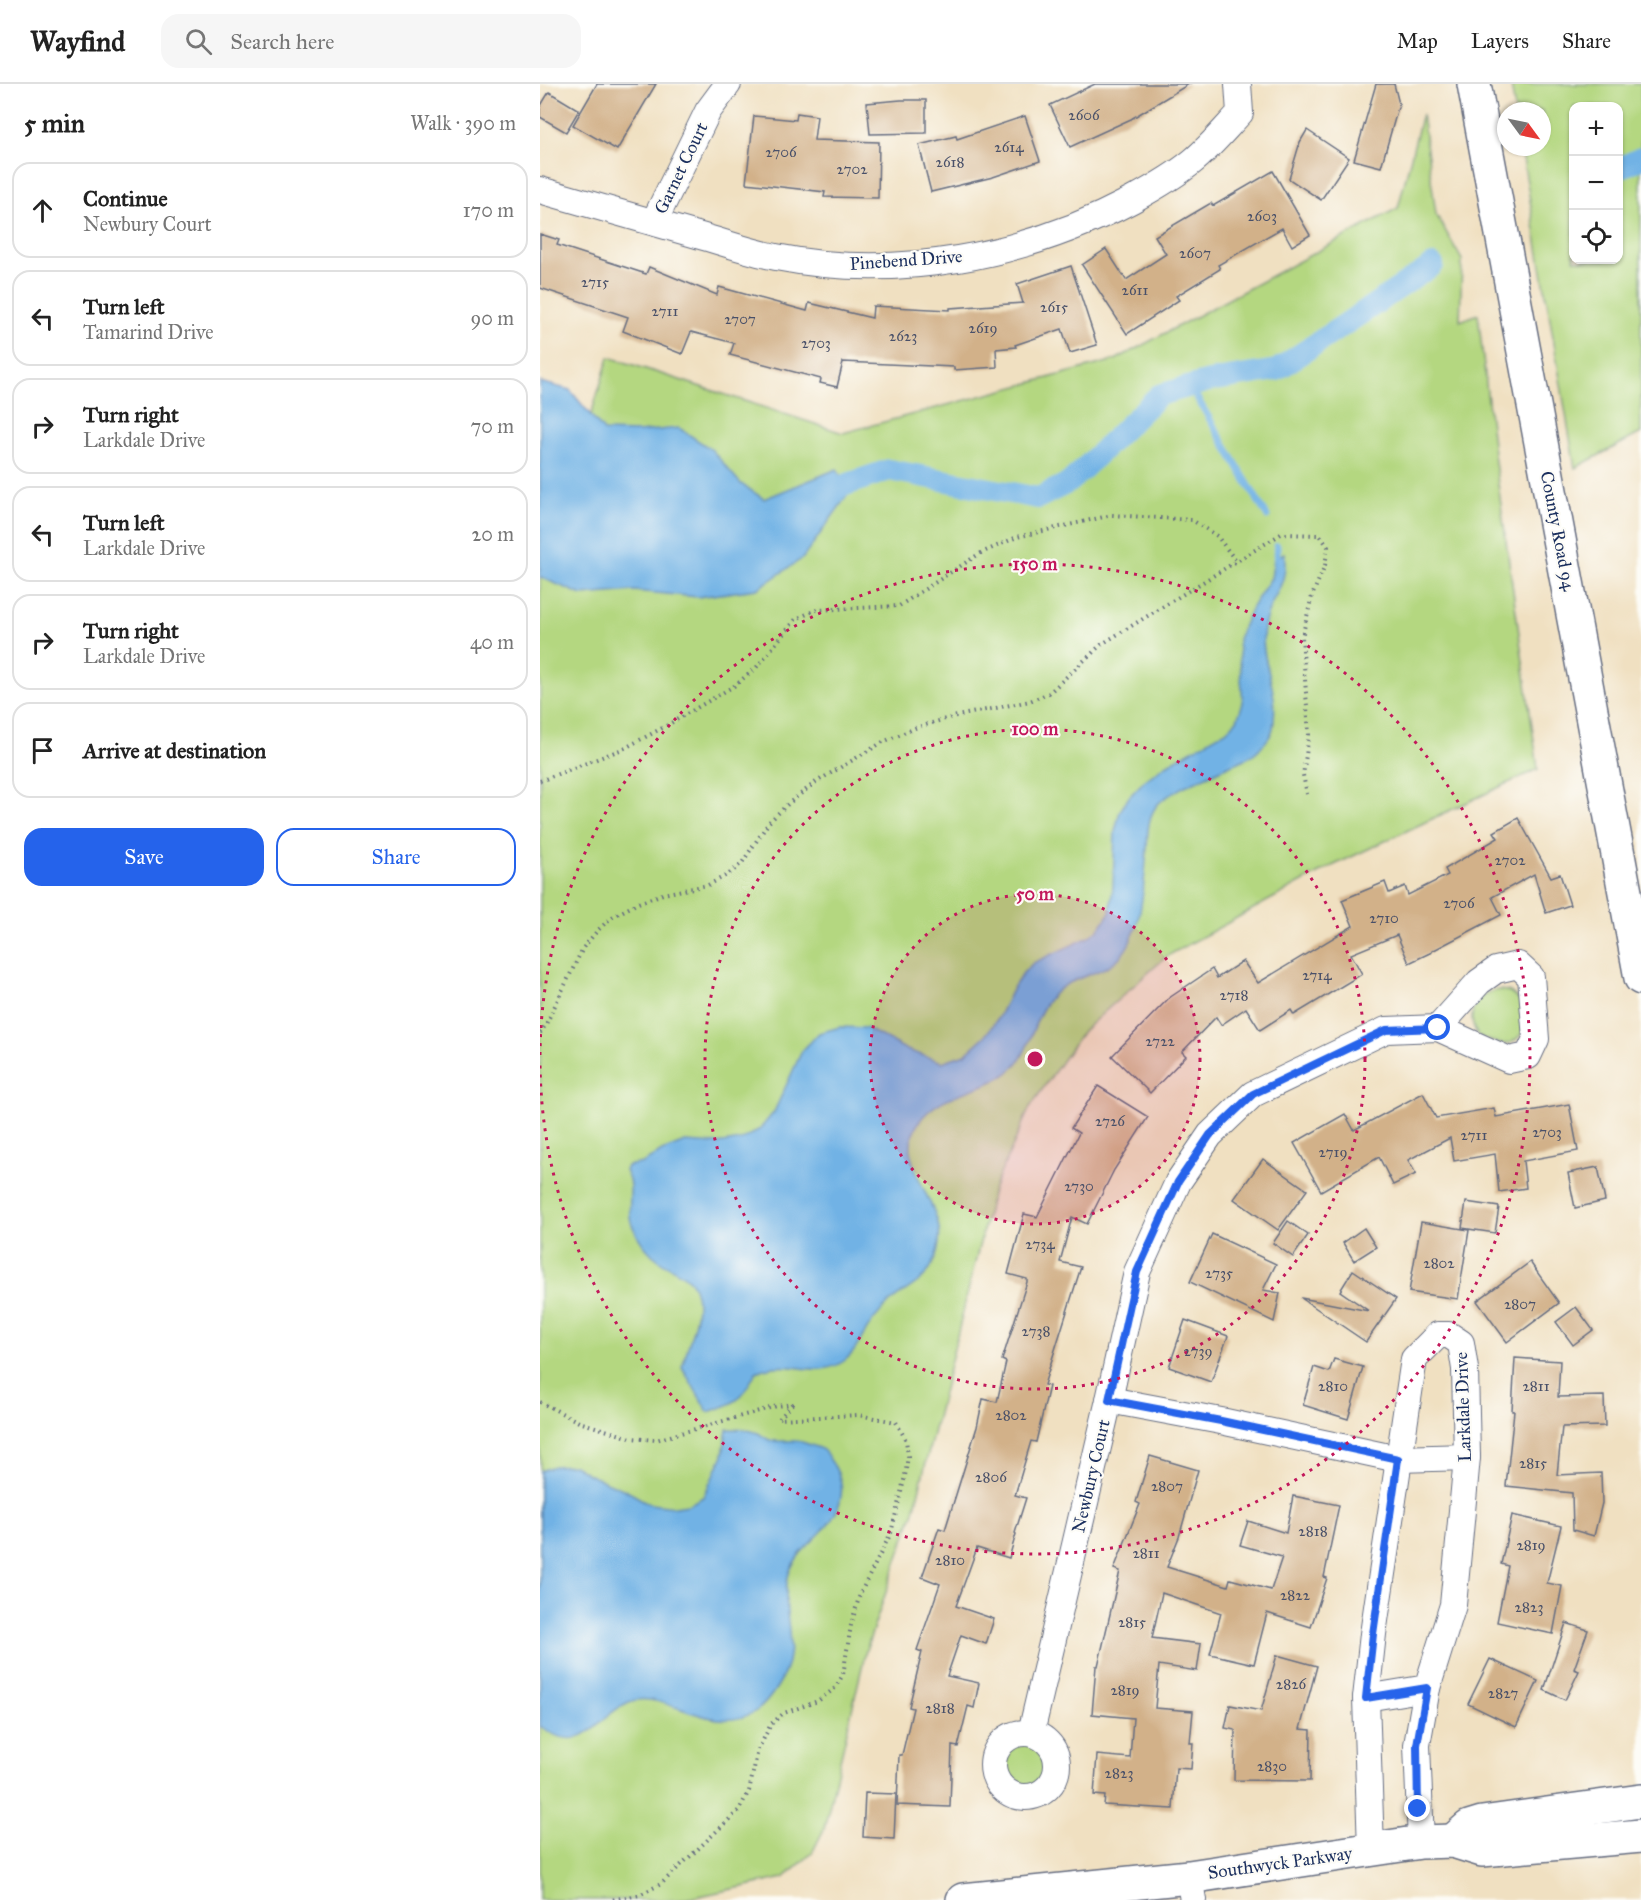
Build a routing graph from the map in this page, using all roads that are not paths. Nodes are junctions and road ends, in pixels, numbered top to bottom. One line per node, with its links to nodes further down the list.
1 (728, 84): 5 (street, Garnet Court)
2 (1238, 84): 5 (street, Pinebend Drive)
3 (1474, 84): 6 (street, County Road 94)
4 (540, 190): 5 (street, Pinebend Drive)
5 (654, 222)
6 (1641, 978)
7 (1438, 1028): 8 (street, Newbury Court)
8 (1109, 1400): 10 (street); 13 (street, Newbury Court)
9 (1467, 1457): 10 (street); 10 (street, Larkdale Drive); 11 (street, Larkdale Drive)
10 (1398, 1459): 12 (street, Larkdale Drive)
11 (1427, 1688): 12 (street); 17 (street, Larkdale Drive)
12 (1366, 1698): 18 (street, Larkdale Drive)
13 (1031, 1733)
14 (1641, 1801): 16 (street)
15 (1641, 1836): 16 (street, Southwyck Parkway)
16 (1453, 1841): 17 (street, Southwyck Parkway)
17 (1421, 1842): 18 (street, Southwyck Parkway)
18 (1371, 1850): 19 (street, Southwyck Parkway)
19 (1191, 1888): 20 (street, Southwyck Parkway)
20 (963, 1900)

